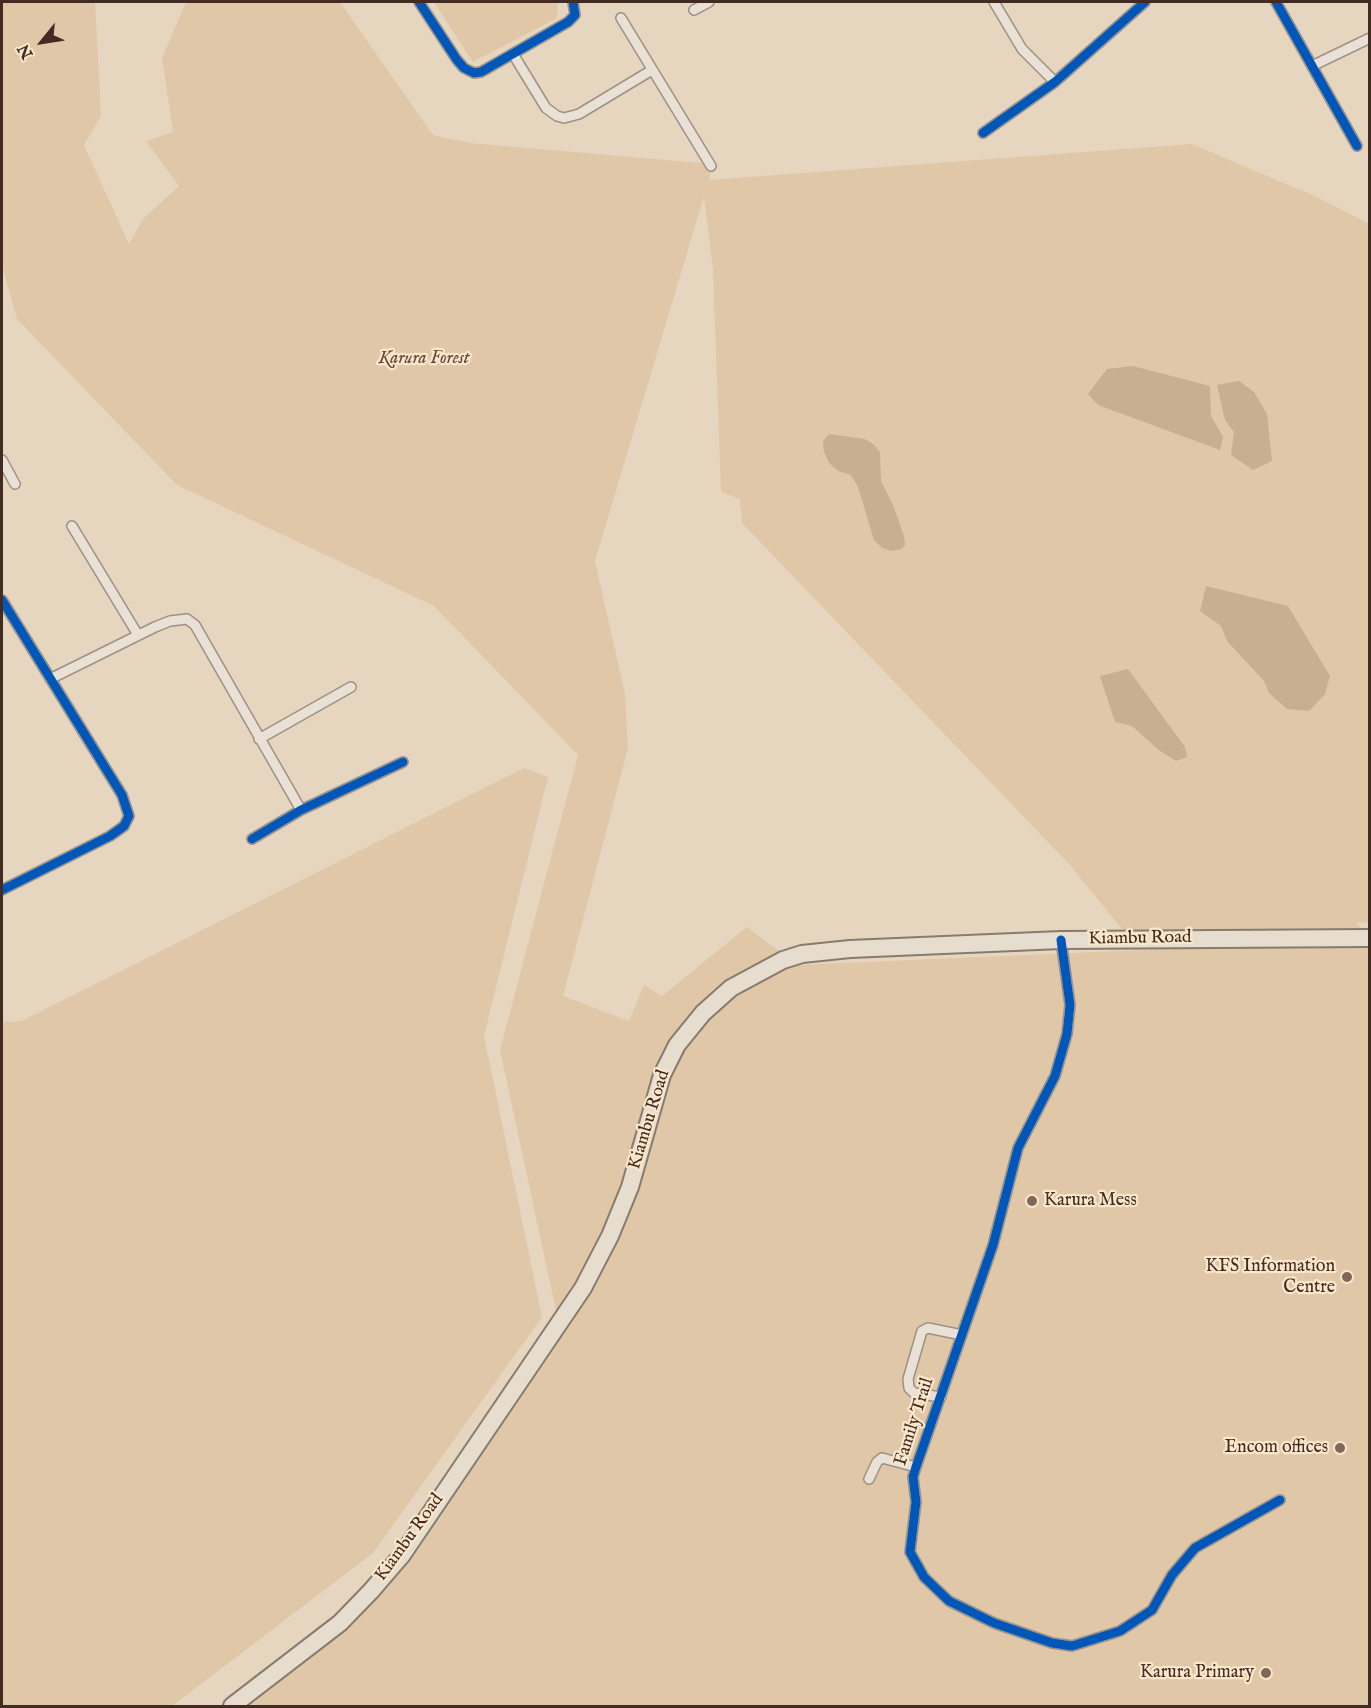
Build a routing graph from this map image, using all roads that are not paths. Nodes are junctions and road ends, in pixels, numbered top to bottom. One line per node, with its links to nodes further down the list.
1 (419, 2): 10 (street)
2 (573, 2): 10 (street)
3 (709, 2): 7 (street)
4 (994, 2): 13 (street)
5 (1145, 2): 13 (street)
6 (1276, 2): 11 (street)
7 (694, 10)
8 (621, 18): 12 (street)
9 (1370, 38): 11 (street)
10 (513, 54): 12 (street)
11 (1312, 66): 15 (street)
12 (652, 70): 16 (street)
13 (1055, 82): 14 (street)
14 (983, 133)
15 (1358, 146)
16 (711, 166)
17 (2, 460): 18 (street)
18 (15, 484)
19 (72, 526): 21 (street)
20 (2, 600): 22 (street)
21 (138, 635): 22 (street); 24 (street)
22 (50, 680): 28 (street)
23 (351, 687): 24 (street)
24 (259, 739): 26 (street)
25 (403, 762): 26 (street)
26 (301, 810): 27 (street)
27 (252, 839)
28 (2, 888)
29 (1370, 938): 30 (highway, Kiambu Road)
30 (1061, 940): 31 (street, Family Trail); 36 (highway, Kiambu Road)
31 (962, 1335): 32 (street, Family Trail); 32 (street)
32 (941, 1396): 33 (street, Family Trail)
33 (916, 1467): 34 (street); 35 (street, Family Trail)
34 (869, 1479)
35 (1280, 1500)
36 (232, 1707)

